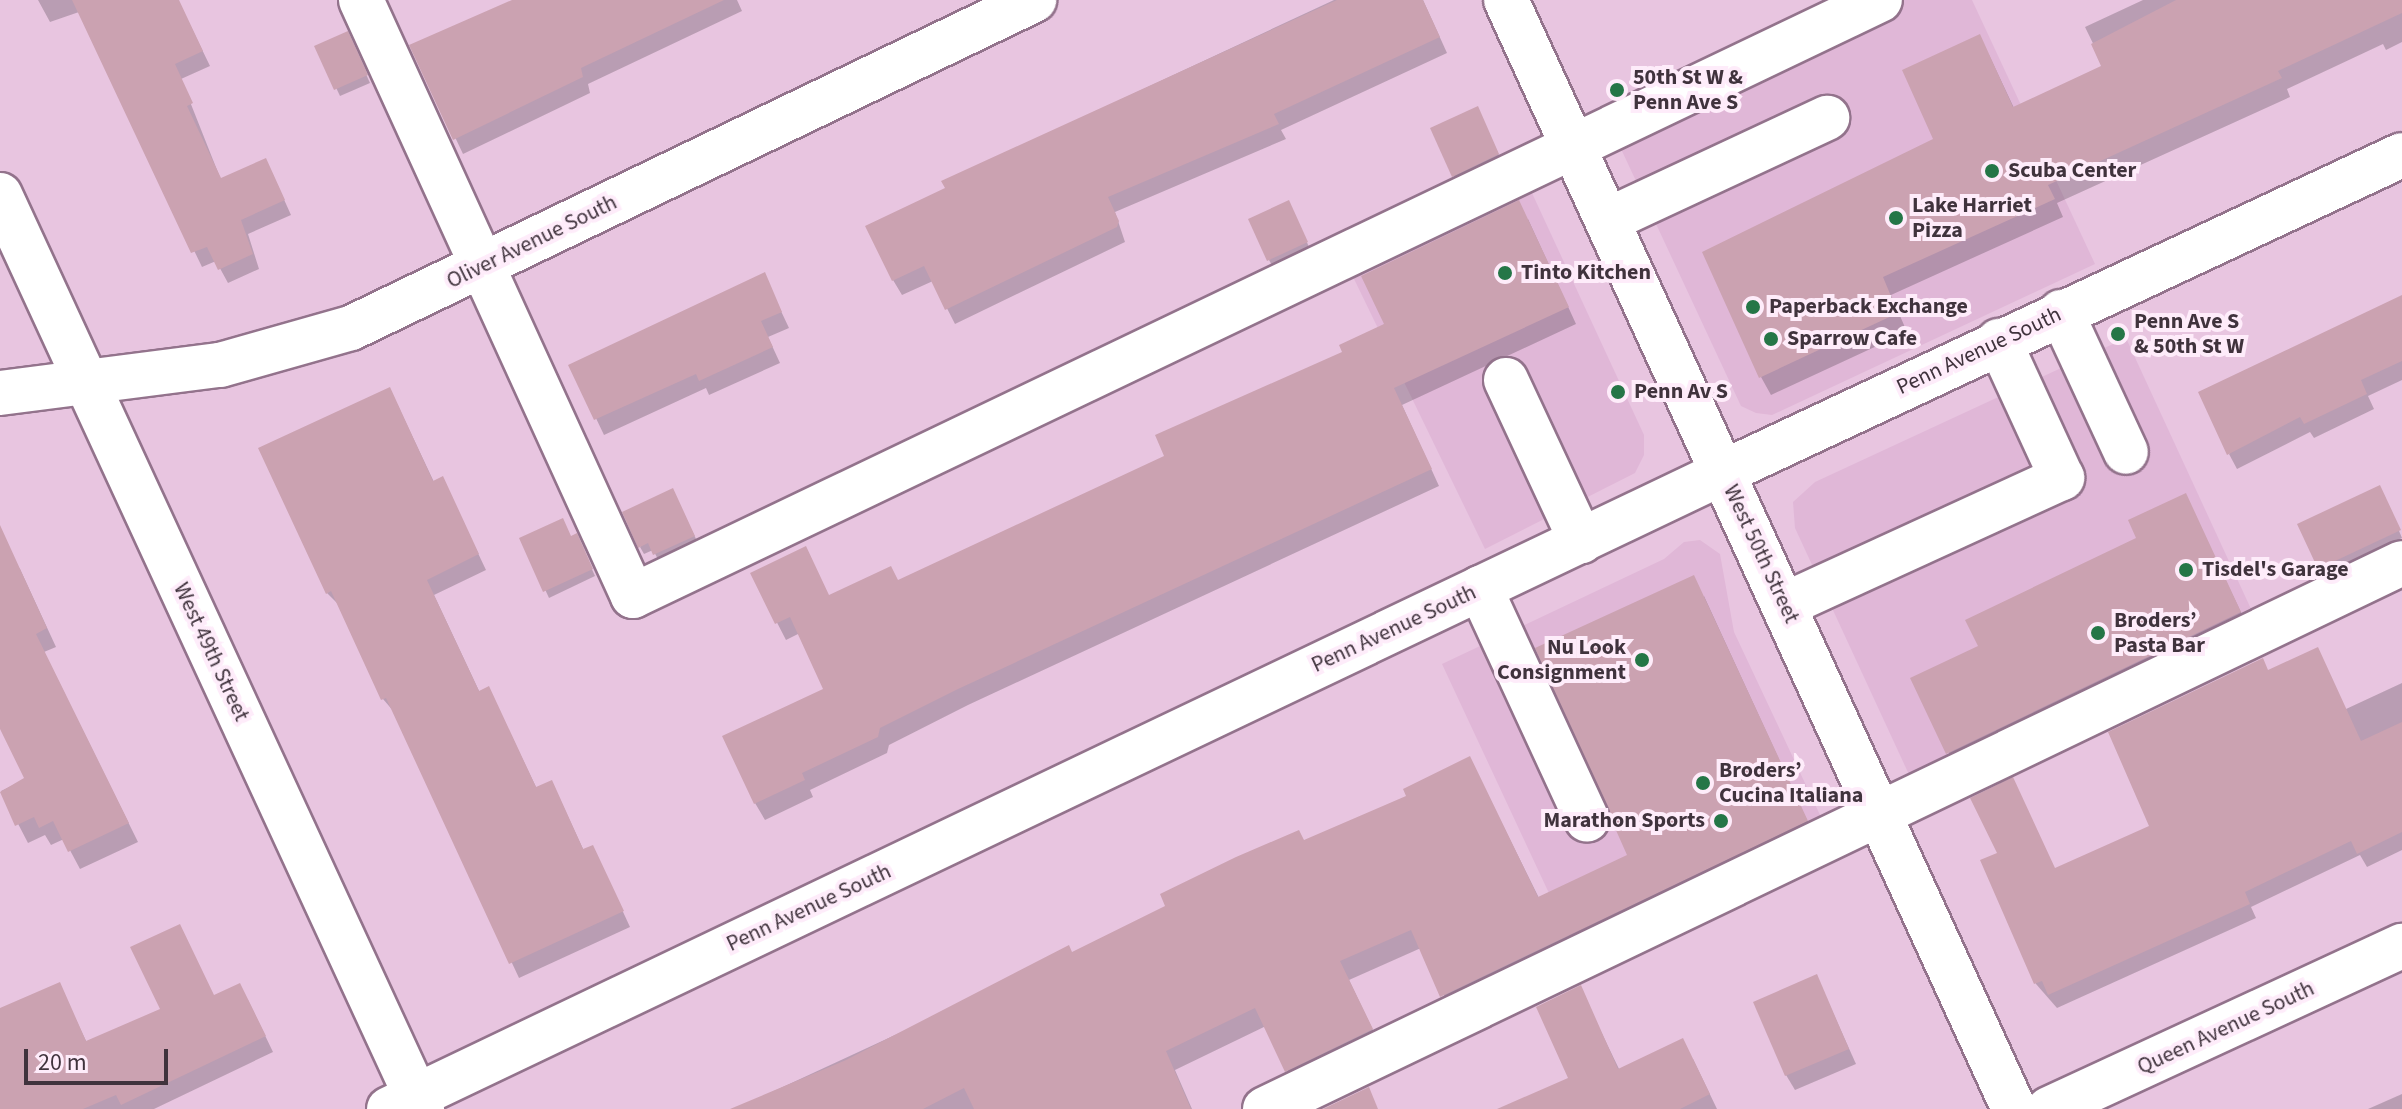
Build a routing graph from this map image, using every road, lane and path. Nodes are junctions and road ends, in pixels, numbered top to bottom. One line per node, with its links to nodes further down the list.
1 (361, 0): 10 (street)
2 (1034, 0): 10 (street, Oliver Avenue South)
3 (1506, 0): 6 (street, West 50th Street)
4 (1880, 0): 6 (street)
5 (1827, 118): 9 (street)
6 (1573, 145): 9 (street, West 50th Street); 10 (street)
7 (2402, 155): 11 (street, Penn Avenue South)
8 (0, 195): 14 (street, West 49th Street)
9 (1608, 220): 17 (street, West 50th Street)
10 (482, 266): 14 (street, Oliver Avenue South)
11 (2061, 312): 12 (street, Penn Avenue South); 16 (street)
12 (1999, 341): 17 (street, Penn Avenue South); 21 (street)
13 (1506, 380): 18 (street)
14 (87, 384): 15 (street, Oliver Avenue South); 25 (street, West 49th Street)
15 (0, 393)
16 (2126, 452)
17 (1724, 472): 18 (street, Penn Avenue South); 21 (street, West 50th Street)
18 (1581, 541): 20 (street, Penn Avenue South)
19 (2402, 563): 22 (street)
20 (1480, 588): 23 (street); 25 (street, Penn Avenue South)
21 (1784, 605): 22 (street, West 50th Street)
22 (1880, 810): 26 (street); 27 (street, West 50th Street)
23 (1587, 820)
24 (2402, 946): 28 (street, Queen Avenue South)
25 (409, 1105)
26 (1265, 1109)
27 (2014, 1109)
28 (2049, 1109)

